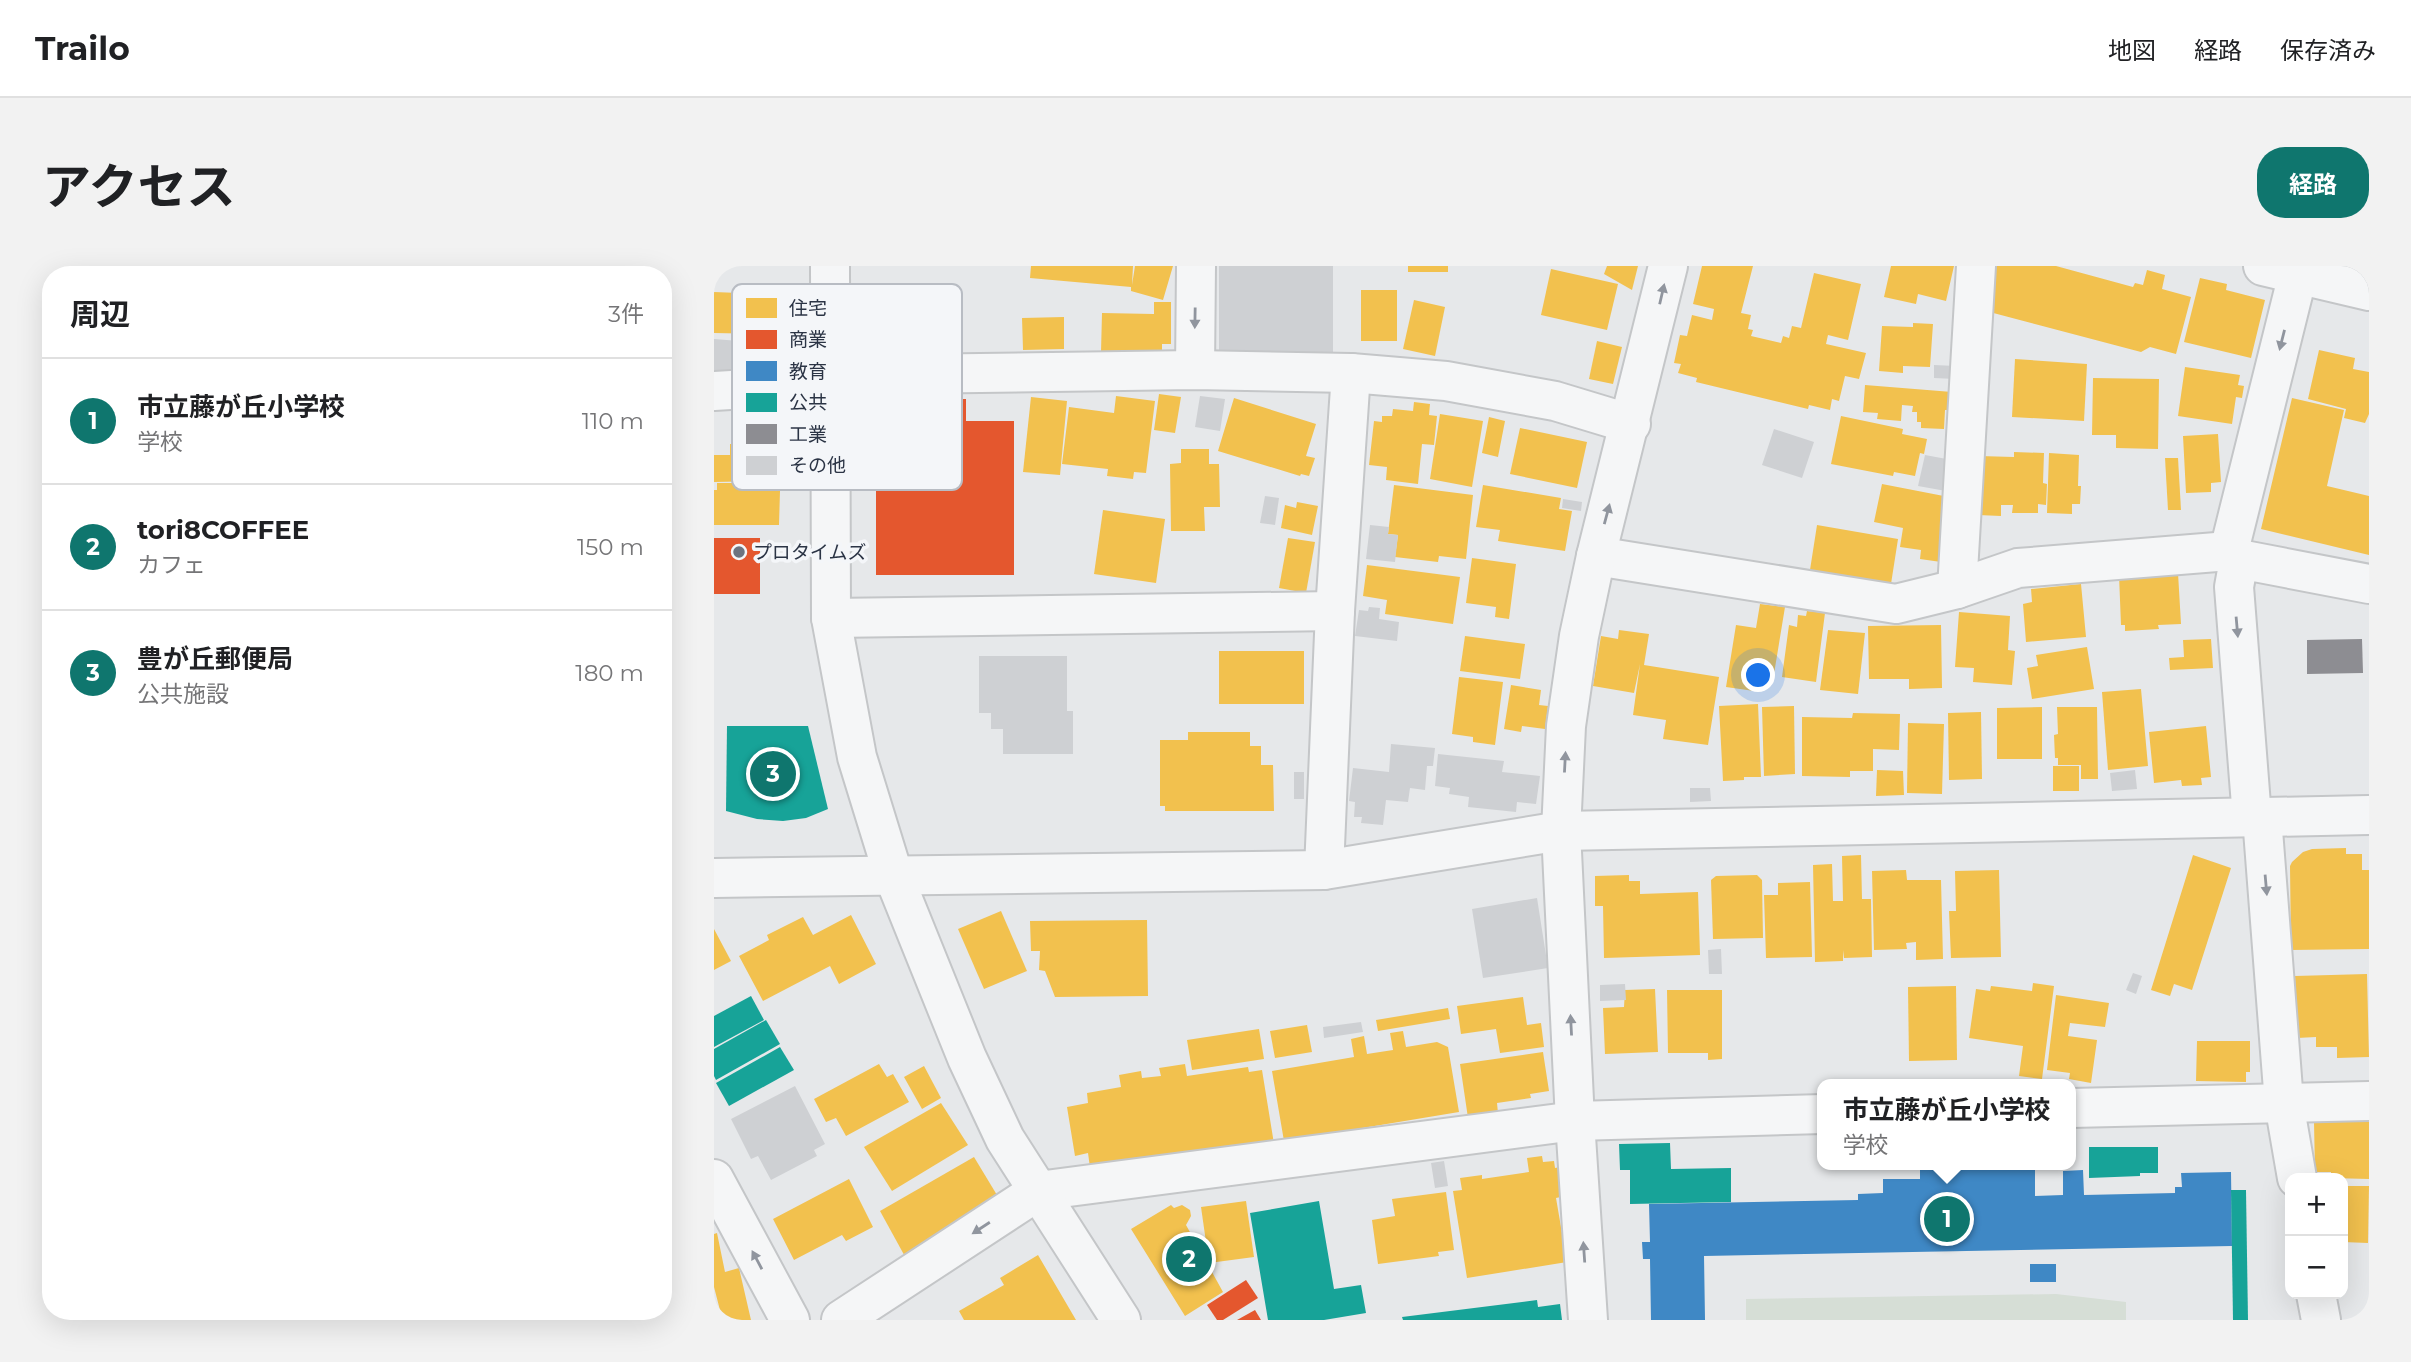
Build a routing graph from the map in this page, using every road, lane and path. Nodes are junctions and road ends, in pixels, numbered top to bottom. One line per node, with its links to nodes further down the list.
1 (830, 266): 6 (street)
2 (1196, 266): 8 (street, one-way to 8)
3 (1668, 266): 13 (street, one-way to 3)
4 (1976, 266): 18 (street)
5 (2287, 269): 7 (street); 15 (street, one-way to 15)
6 (830, 284)
7 (2369, 291)
8 (1195, 370): 9 (street); 10 (street)
9 (1351, 373): 13 (street); 19 (street)
10 (962, 376)
11 (732, 389): 12 (street)
12 (714, 391)
13 (1631, 424): 16 (street, one-way to 13)
14 (830, 490): 20 (street)
15 (2234, 555): 17 (street); 18 (street); 22 (street, one-way to 22)
16 (1596, 556): 18 (street); 23 (street, one-way to 16)
17 (2369, 584)
18 (1957, 589)
19 (1335, 611): 20 (street); 24 (street)
20 (831, 618): 25 (street)
21 (2369, 815): 22 (street)
22 (2257, 818): 23 (street); 28 (street, one-way to 28)
23 (1562, 831): 24 (street); 31 (street, one-way to 23)
24 (1324, 870): 25 (street)
25 (894, 877): 26 (street); 34 (street)
26 (714, 878)
27 (2369, 1101): 28 (street)
28 (2284, 1102): 29 (street); 32 (street)
29 (2076, 1108)
30 (1817, 1114): 31 (street)
31 (1575, 1121): 34 (street); 39 (street, one-way to 31)
32 (2296, 1173)
33 (714, 1179): 36 (street, one-way to 33)
34 (1038, 1191): 37 (street, one-way to 37); 38 (street)
35 (2317, 1299): 40 (street)
36 (790, 1320)
37 (841, 1320)
38 (1121, 1320)
39 (1588, 1320)
40 (2320, 1320)

